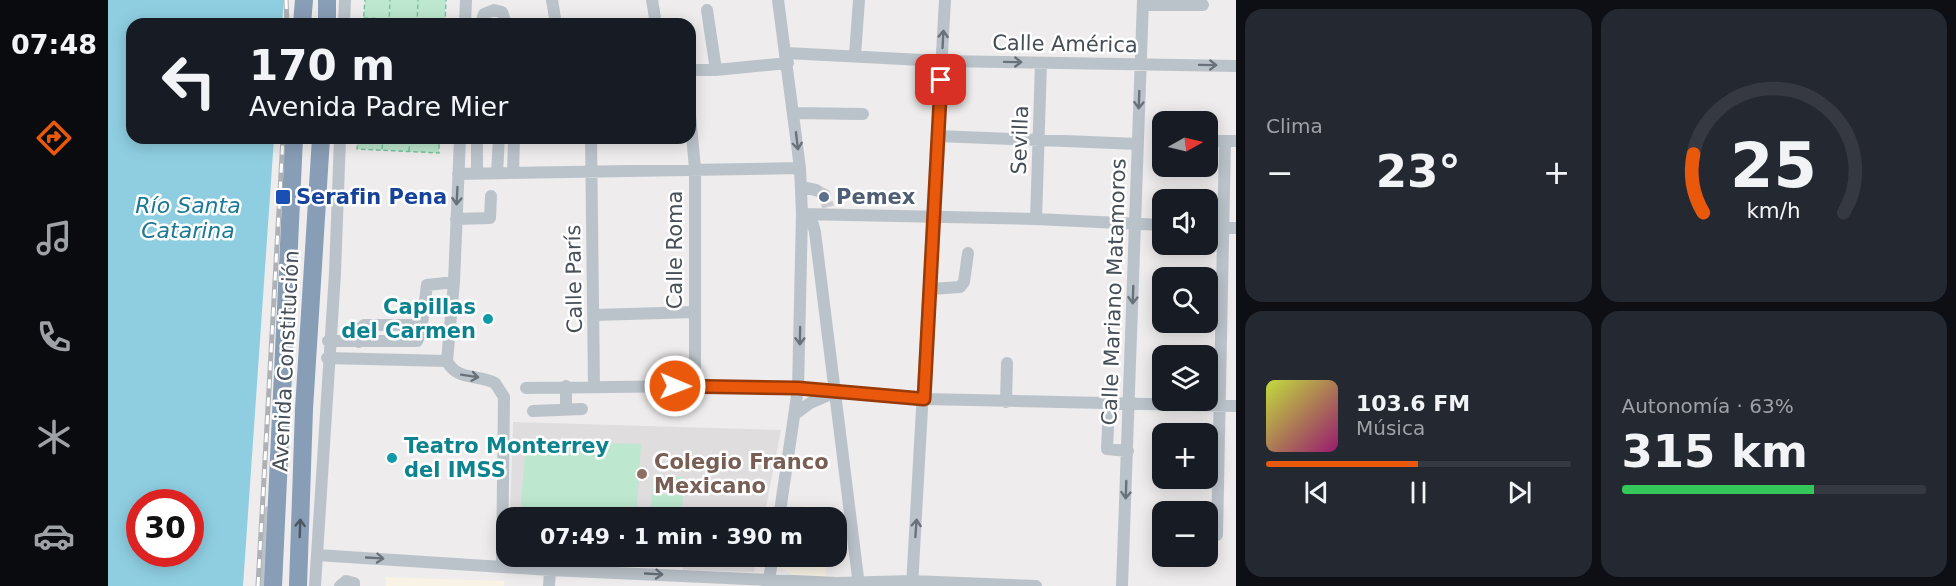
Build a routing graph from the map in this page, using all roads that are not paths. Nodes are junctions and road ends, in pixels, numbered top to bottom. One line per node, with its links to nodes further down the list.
1 (293, 0): 14 (highway)
2 (304, 0): 15 (highway)
3 (327, 0): 16 (highway)
4 (345, 0): 17 (street)
5 (466, 0): 18 (street)
6 (552, 0): 21 (street)
7 (652, 0): 22 (street)
8 (778, 0): 24 (street)
9 (859, 0): 23 (street)
10 (945, 0): 25 (street, one-way to 10)
11 (1143, 3): 12 (street); 27 (street, Calle Mariano Matamoros)
12 (1203, 5)
13 (707, 10): 30 (street)
14 (293, 18)
15 (302, 18)
16 (327, 18)
17 (344, 18)
18 (465, 18)
19 (483, 18): 20 (street)
20 (504, 18)
21 (555, 18)
22 (655, 18)
23 (855, 55): 24 (street, Calle América); 25 (street, Calle América)
24 (787, 58): 30 (street, Calle América); 31 (street)
25 (942, 61): 26 (street, Calle América, one-way to 26); 33 (street)
26 (1041, 63): 27 (street, Calle América); 34 (street, Sevilla)
27 (1140, 64): 28 (street, Calle América, one-way to 28); 46 (street, Calle Mariano Matamoros, one-way to 46)
28 (1236, 66)
29 (696, 70): 30 (street, Calle América)
30 (716, 70)
31 (794, 113): 32 (street); 48 (street, one-way to 48)
32 (863, 114)
33 (938, 136): 34 (street); 58 (street)
34 (1039, 140): 46 (street); 60 (street, Sevilla)
35 (1231, 141): 63 (street)
36 (294, 144): 93 (highway, Avenida Constitución)
37 (321, 144): 87 (highway, Avenida Constitución)
38 (333, 144): 87 (highway)
39 (340, 144): 70 (street)
40 (460, 144): 52 (street)
41 (477, 144): 53 (street)
42 (498, 144): 50 (street)
43 (514, 144): 51 (street)
44 (591, 144): 49 (street, Calle París)
45 (693, 144): 47 (street, Calle Roma)
46 (1138, 144): 61 (street, Calle Mariano Matamoros)
47 (695, 168): 48 (street); 49 (street); 67 (street, Calle Roma)
48 (800, 168): 54 (street)
49 (592, 171): 51 (street); 68 (street, Calle París)
50 (497, 173): 51 (street); 53 (street)
51 (513, 173)
52 (458, 174): 53 (street); 59 (street, one-way to 59)
53 (477, 174)
54 (801, 187): 55 (street); 57 (street)
55 (816, 190)
56 (491, 196): 59 (street)
57 (802, 216): 58 (street); 79 (street, one-way to 79); 80 (street)
58 (934, 218): 60 (street); 66 (street)
59 (456, 219): 65 (street)
60 (1036, 219): 61 (street)
61 (1135, 224): 62 (street); 84 (street, Calle Mariano Matamoros, one-way to 84)
62 (1152, 225)
63 (1230, 228): 85 (street)
64 (968, 253): 66 (street)
65 (454, 282): 69 (street); 73 (street)
66 (931, 288): 81 (street)
67 (695, 312): 68 (street); 77 (street, Calle Roma)
68 (594, 315): 76 (street, Calle París)
69 (422, 325): 71 (street); 71 (street)
70 (328, 341): 71 (street); 72 (street)
71 (359, 342)
72 (327, 358): 73 (street); 97 (street)
73 (447, 361): 95 (street, one-way to 95)
74 (1007, 363): 82 (street)
75 (566, 386): 76 (street); 78 (street); 89 (street)
76 (594, 386): 77 (street)
77 (695, 386): 79 (street)
78 (526, 388)
79 (798, 388): 80 (street); 91 (street)
80 (835, 393): 81 (street); 91 (street); 103 (street)
81 (924, 399): 82 (street); 104 (street, one-way to 81)
82 (1006, 402): 83 (street)
83 (1109, 405): 84 (street); 92 (street)
84 (1130, 405): 85 (street); 92 (street, Calle Mariano Matamoros)
85 (1220, 406): 86 (street); 94 (street)
86 (1236, 406)
87 (304, 409): 107 (highway, Avenida Constitución, one-way to 87)
88 (582, 409): 89 (street)
89 (566, 410): 90 (street)
90 (533, 411)
91 (794, 416): 96 (street)
92 (1128, 450): 113 (street, Calle Mariano Matamoros, one-way to 113)
93 (278, 479): 105 (street); 106 (highway, Avenida Constitución)
94 (1218, 501)
95 (503, 507)
96 (781, 507)
97 (317, 555): 98 (street, one-way to 98); 108 (street)
98 (496, 565)
99 (521, 567): 101 (street)
100 (771, 567): 102 (street)
101 (550, 570): 102 (street, one-way to 102); 111 (street)
102 (768, 583): 103 (street)
103 (859, 584): 104 (street)
104 (912, 584): 112 (street)
105 (263, 586)
106 (273, 586)
107 (298, 586)
108 (315, 586)
109 (340, 586): 110 (street)
110 (354, 586)
111 (549, 586)
112 (1036, 586)
113 (1122, 586)

